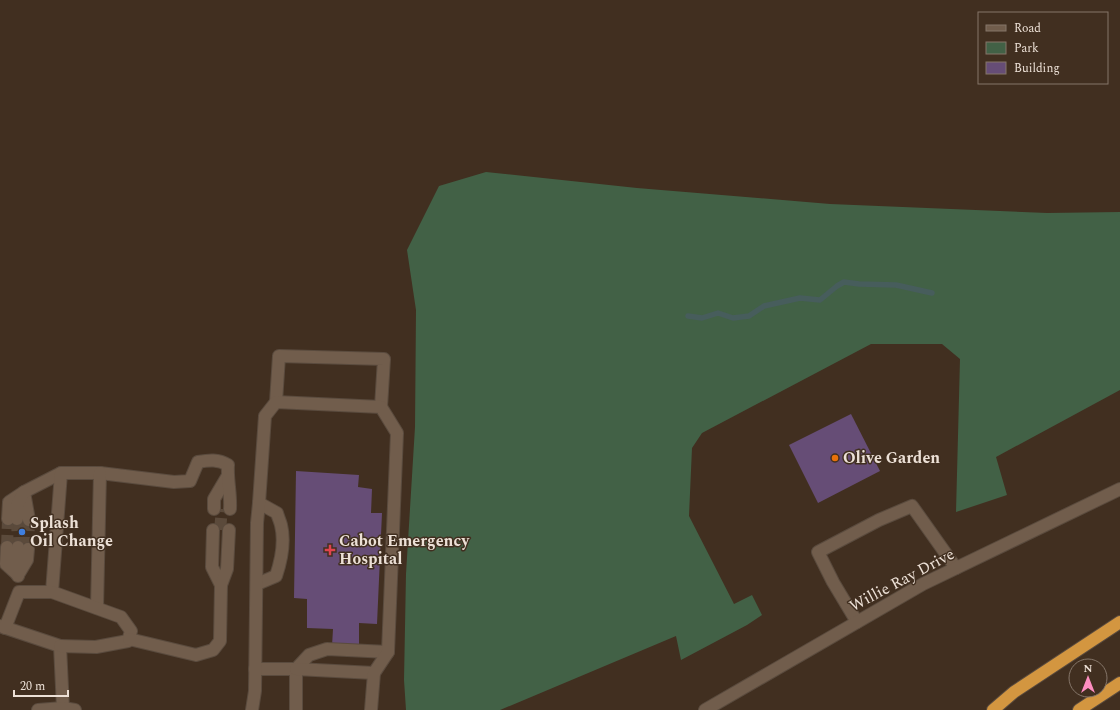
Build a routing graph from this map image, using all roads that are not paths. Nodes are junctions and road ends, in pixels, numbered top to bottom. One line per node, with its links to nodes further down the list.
1 (276, 402): 2 (street); 2 (street); 8 (street)
2 (381, 407): 23 (street)
3 (61, 473): 4 (street); 7 (street); 16 (street)
4 (100, 473): 5 (street); 17 (street)
5 (227, 477): 5 (street)
6 (1120, 489): 12 (street, Willie Ray Drive)
7 (24, 492): 9 (street); 10 (street)
8 (258, 503): 14 (street); 14 (street)
9 (13, 519)
10 (30, 520)
11 (221, 530): 21 (street)
12 (956, 568): 18 (street, Willie Ray Drive); 18 (street)
13 (18, 575): 13 (street); 15 (street)
14 (257, 584): 24 (street)
15 (19, 592): 16 (street); 20 (street)
16 (52, 592): 17 (street)
17 (97, 608): 21 (street)
18 (857, 622): 33 (street, Willie Ray Drive)
19 (1120, 622): 34 (highway)
20 (2, 627): 22 (street)
21 (129, 639): 22 (street)
22 (60, 646): 28 (street)
23 (388, 652): 25 (street); 26 (street)
24 (255, 669): 25 (street); 30 (street)
25 (296, 669): 26 (street); 31 (street)
26 (374, 673): 32 (street)
27 (1120, 683): 35 (highway)
28 (69, 709): 29 (street)
29 (38, 710)
30 (252, 710)
31 (296, 710)
32 (371, 710)
33 (705, 710)
34 (993, 710)
35 (1079, 710)

